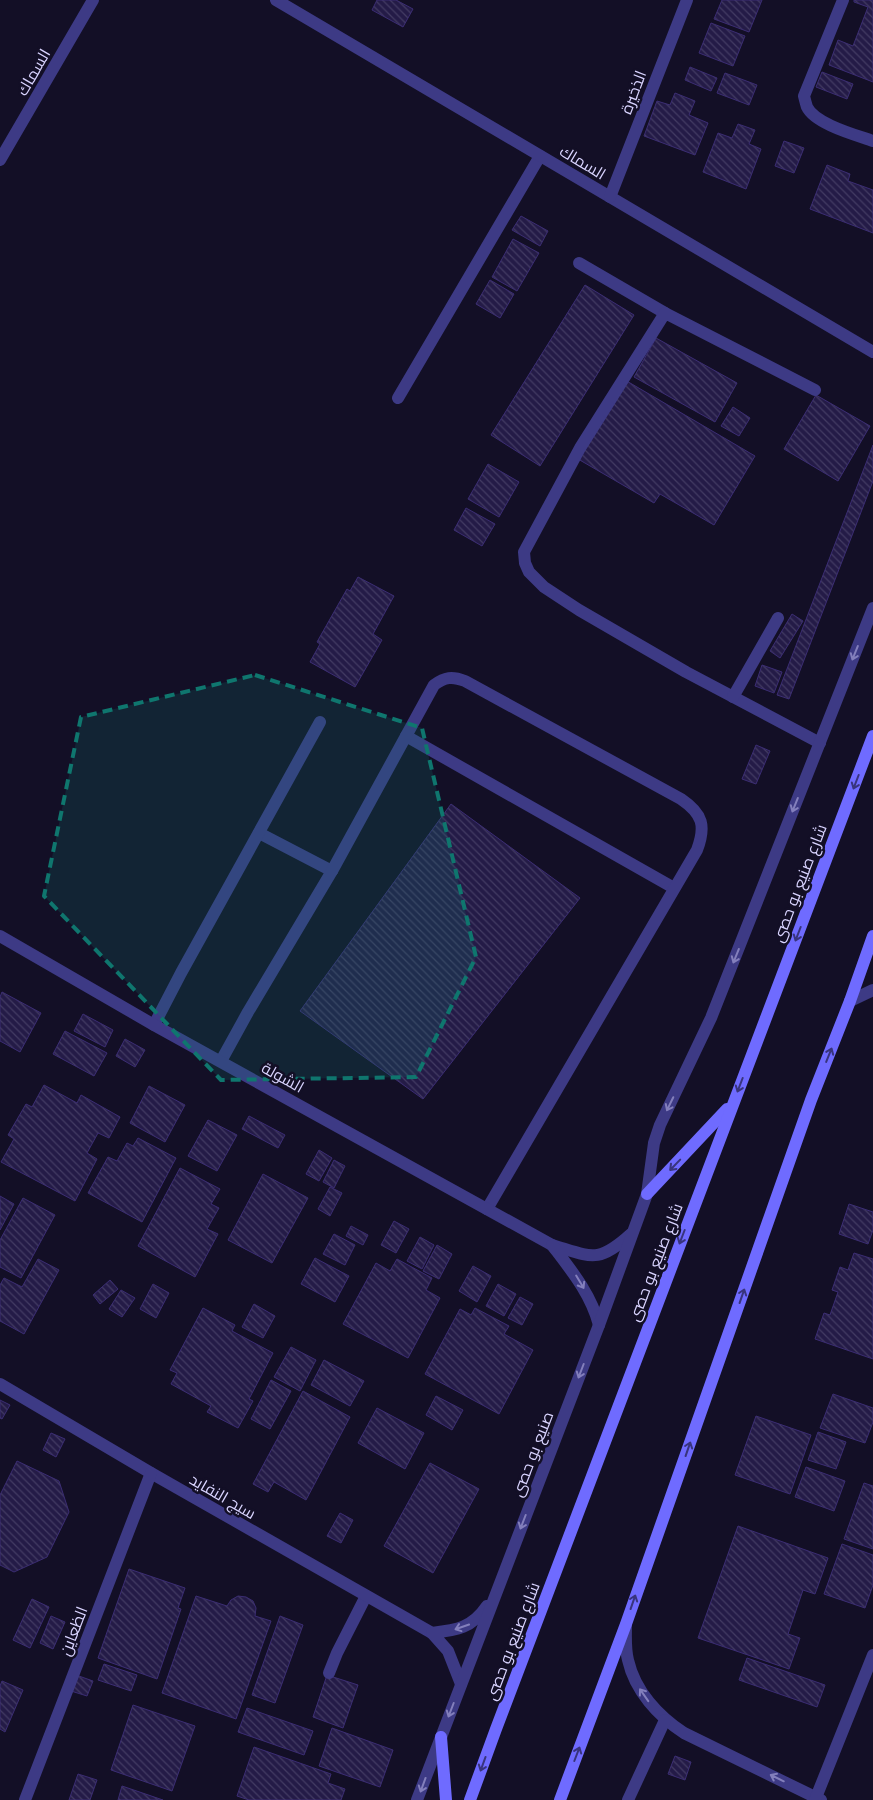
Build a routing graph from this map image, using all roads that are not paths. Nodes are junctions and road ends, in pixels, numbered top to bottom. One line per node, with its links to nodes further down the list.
1 (93, 0): 7 (street, السماك)
2 (276, 0): 6 (street, السماك)
3 (686, 0): 8 (street, الذخيرة)
4 (842, 0): 5 (street)
5 (873, 142)
6 (540, 156): 8 (street, السماك); 13 (street)
7 (0, 160)
8 (610, 197): 11 (street, السماك)
9 (579, 262): 10 (street)
10 (665, 313): 12 (street); 16 (street)
11 (873, 352)
12 (815, 390)
13 (398, 398)
14 (873, 608): 20 (street, شارع صنيع بو حصى, one-way to 20)
15 (778, 618): 16 (street)
16 (733, 697): 20 (street)
17 (320, 722): 21 (street)
18 (406, 736): 22 (street); 23 (street); 23 (street)
19 (873, 736): 30 (street, شارع صنيع بو حصى, one-way to 30)
20 (820, 743): 31 (street, شارع صنيع بو حصى, one-way to 31)
21 (259, 833): 22 (street); 28 (street)
22 (332, 871): 29 (street)
23 (674, 888): 32 (street)
24 (0, 936): 28 (street, الشولة)
25 (873, 936): 27 (street)
26 (873, 990): 27 (street)
27 (850, 1001): 40 (street, one-way to 27)
28 (154, 1025): 29 (street, الشولة)
29 (221, 1061): 32 (street, الشولة)
30 (733, 1104): 31 (street, one-way to 31); 51 (street, شارع صنيع بو حصى, one-way to 51)
31 (647, 1194): 33 (street, شارع صنيع بو حصى)
32 (487, 1209): 34 (street, الشولة)
33 (631, 1234): 34 (street, الشولة); 35 (street, شارع صنيع بو حصى)
34 (552, 1245): 35 (street, الشولة, one-way to 35)
35 (599, 1325): 38 (street, صنيع بو حصى, one-way to 38)
36 (0, 1384): 37 (street, سيج النفايد)
37 (151, 1474): 39 (street, سيج النفايد); 48 (street, الظعاين)
38 (496, 1594): 41 (street, one-way to 41); 44 (street, شارع صنيع بو حصى)
39 (366, 1596): 41 (street, سيج النفايد); 43 (street)
40 (626, 1624): 45 (street, one-way to 40); 52 (street, one-way to 40)
41 (432, 1633): 44 (street, سيج النفايد)
42 (873, 1655): 47 (street)
43 (329, 1673)
44 (462, 1684): 46 (street, one-way to 46)
45 (665, 1720): 47 (street, one-way to 45); 53 (street)
46 (441, 1737): 49 (street, one-way to 49); 50 (street)
47 (818, 1799)
48 (25, 1800)
49 (417, 1800)
50 (446, 1800)
51 (470, 1800)
52 (560, 1800)
53 (628, 1800)

